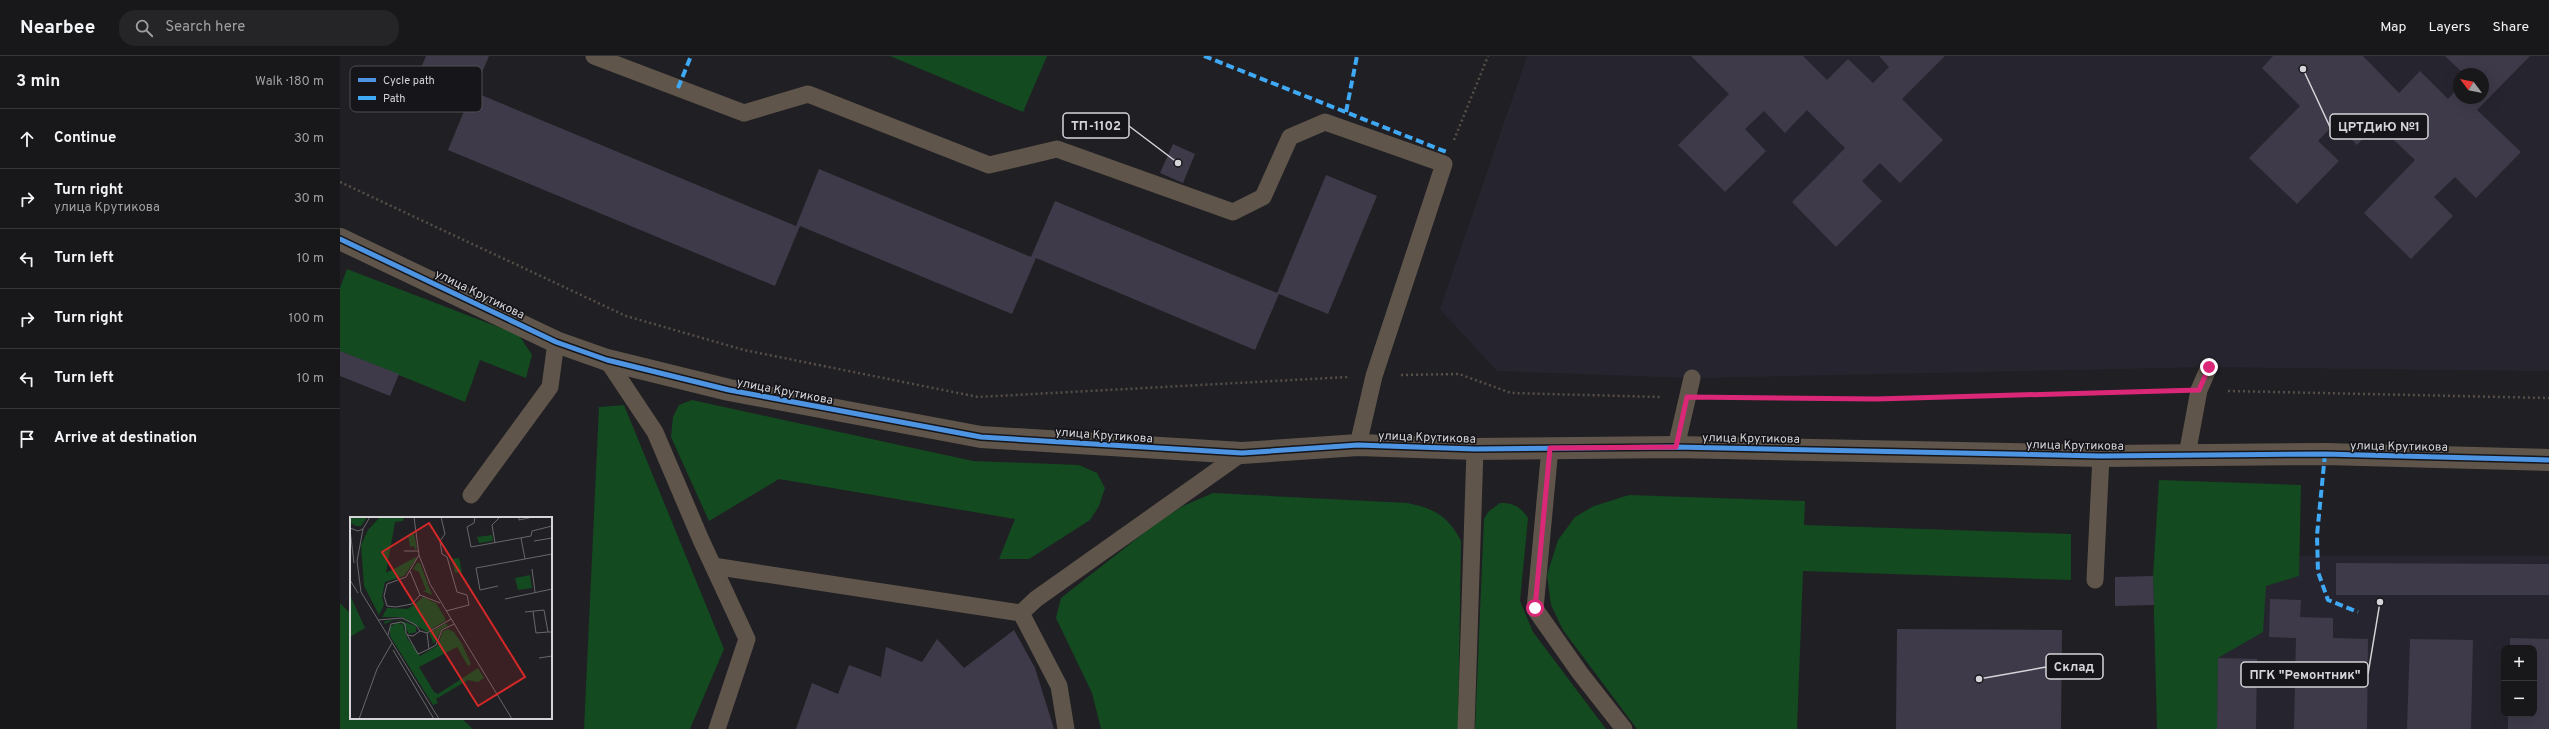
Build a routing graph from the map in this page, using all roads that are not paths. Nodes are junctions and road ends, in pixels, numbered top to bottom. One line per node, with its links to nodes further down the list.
1 (594, 56): 7 (lane)
2 (340, 239): 3 (street, улица Крутикова)
3 (556, 342): 4 (street, улица Крутикова); 15 (lane)
4 (607, 360): 11 (street, улица Крутикова); 16 (lane)
5 (2209, 367): 12 (lane)
6 (1692, 378): 8 (lane)
7 (1358, 445): 10 (street, улица Крутикова); 11 (street, улица Крутикова)
8 (1676, 447): 9 (street, улица Крутикова); 13 (street, улица Крутикова)
9 (1550, 448): 10 (street, улица Крутикова); 22 (lane)
10 (1475, 449): 21 (lane)
11 (1242, 453): 18 (lane)
12 (2187, 455): 13 (street, улица Крутикова); 14 (street, улица Крутикова)
13 (2101, 456): 17 (lane)
14 (2549, 460)
15 (471, 495)
16 (713, 566): 18 (lane); 19 (lane)
17 (2095, 580)
18 (1021, 612): 20 (lane)
19 (717, 729)
20 (1066, 729)
21 (1466, 729)
22 (1624, 729)

